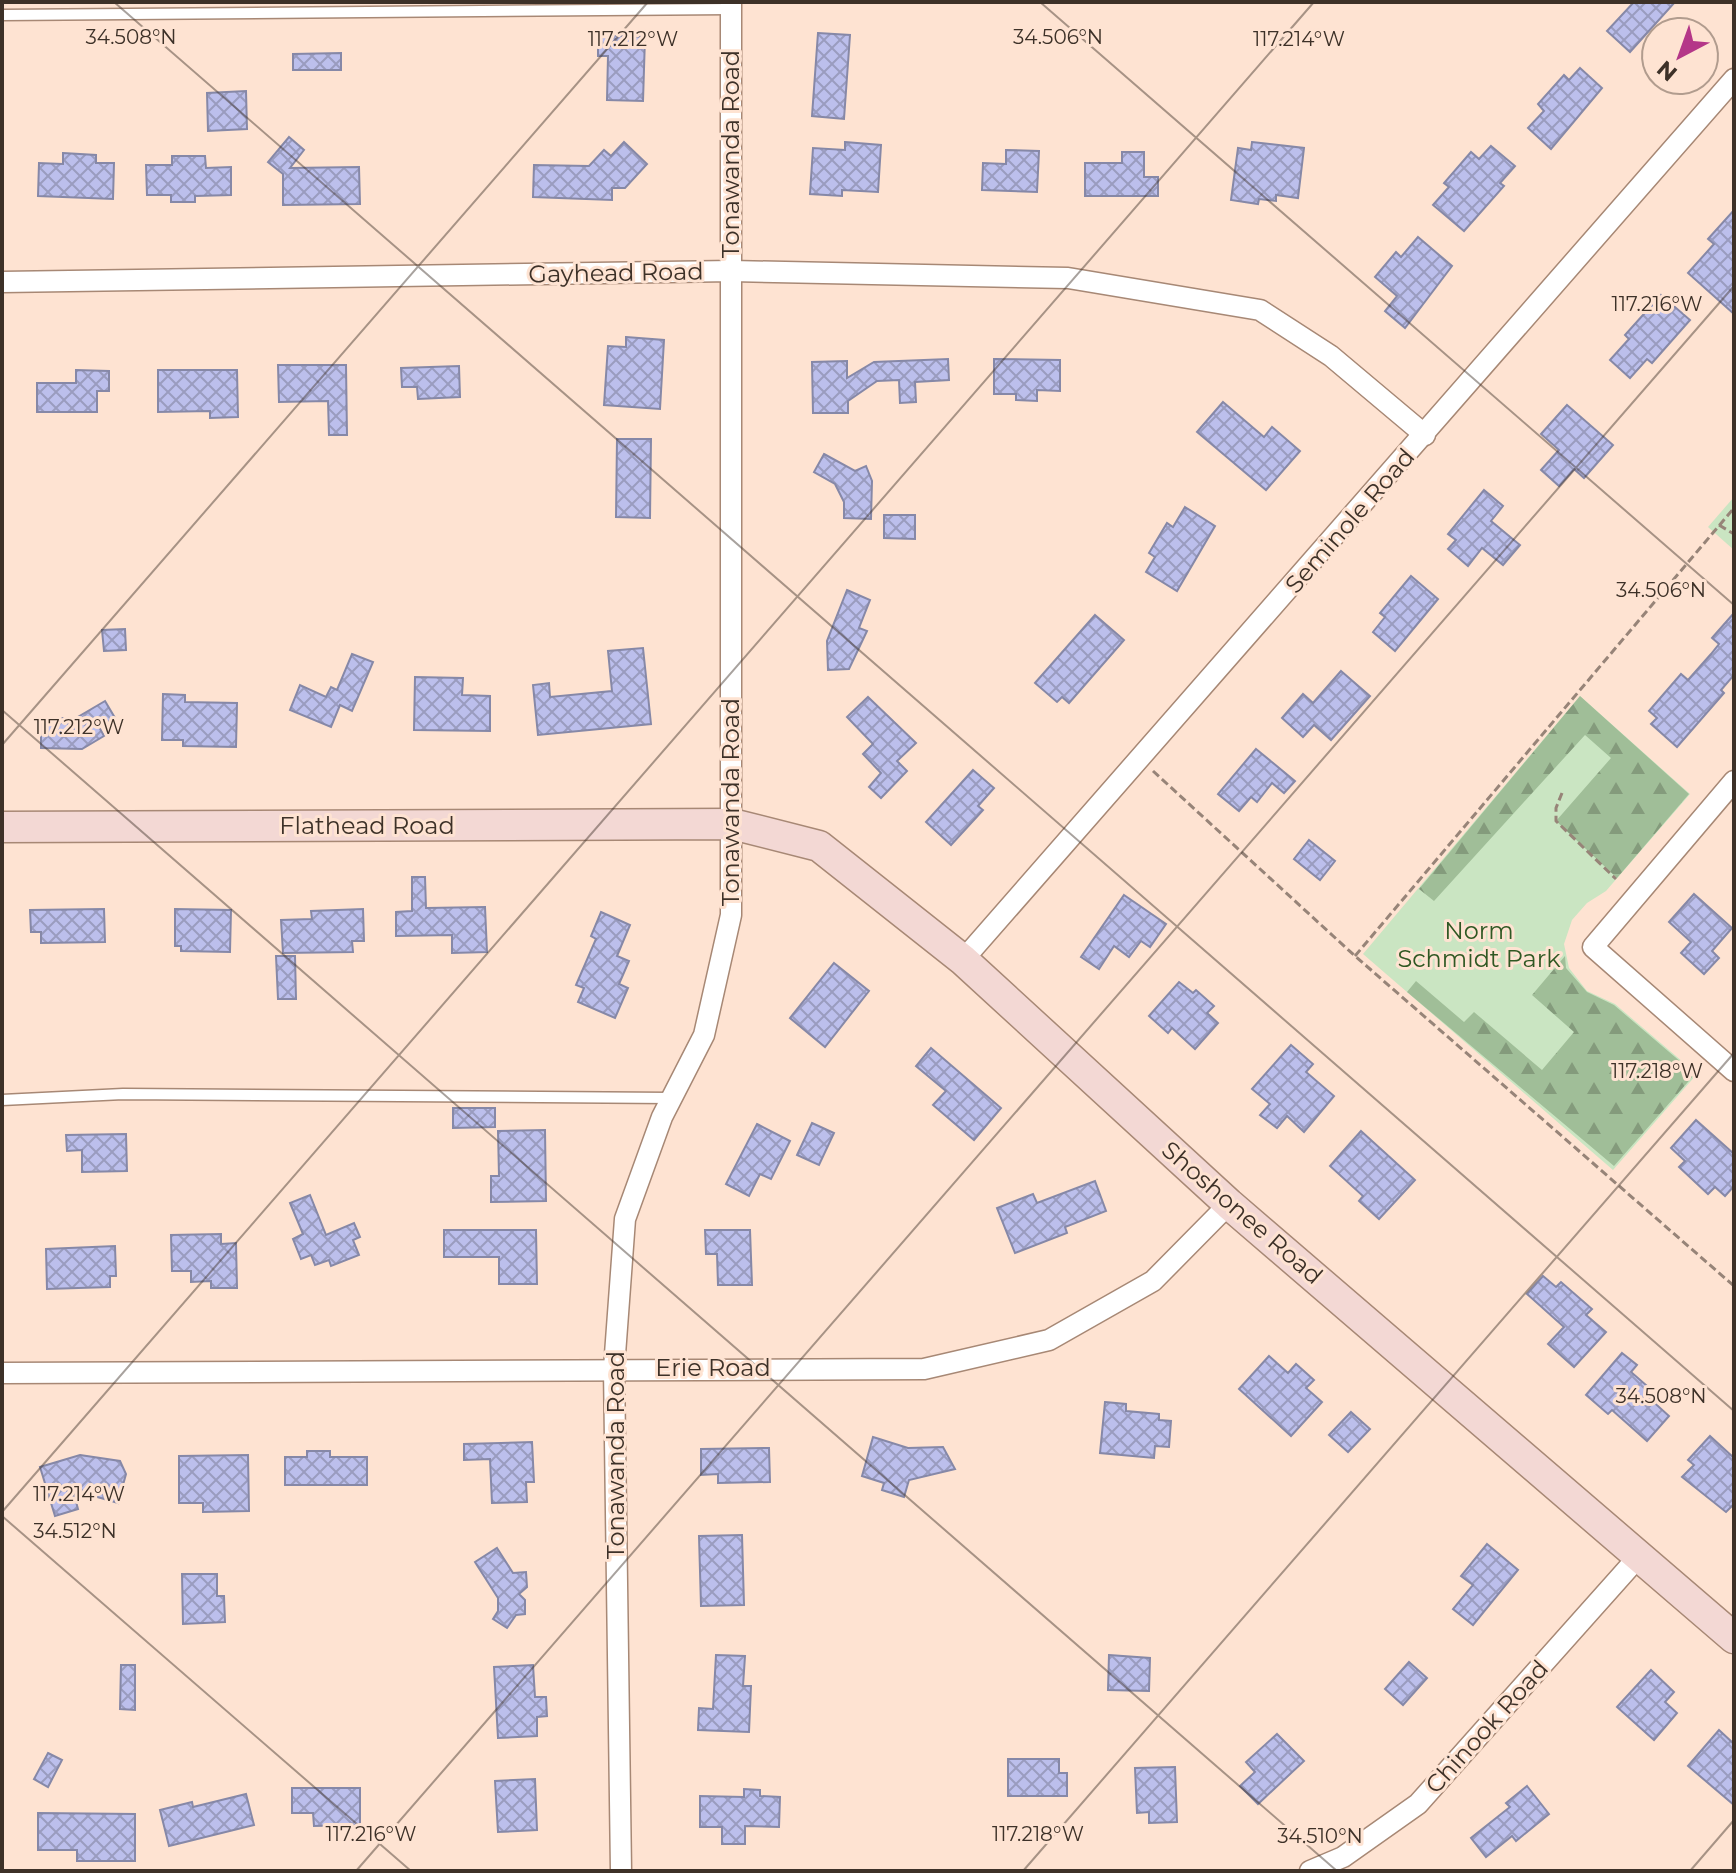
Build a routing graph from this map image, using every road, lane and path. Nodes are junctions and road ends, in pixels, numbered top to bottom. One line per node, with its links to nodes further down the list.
1 (731, 5): 2 (lane); 4 (street, Tonawanda Road)
2 (2, 15)
3 (1734, 79): 6 (street, Seminole Road)
4 (732, 271): 5 (street, Gayhead Road); 6 (street, Gayhead Road); 13 (street, Tonawanda Road)
5 (2, 282)
6 (1425, 435): 10 (street, Seminole Road)
7 (1734, 508): 8 (path)
8 (1719, 525): 9 (path); 16 (path)
9 (1734, 534)
10 (1140, 759): 16 (path); 17 (street, Seminole Road)
11 (1734, 781): 18 (street)
12 (1562, 793): 15 (path)
13 (732, 824): 14 (street, Flathead Road); 17 (street, Shoshonee Road); 19 (street, Tonawanda Road)
14 (2, 827)
15 (1616, 879)
16 (1355, 956): 22 (path)
17 (963, 960): 21 (street, Shoshonee Road)
18 (1734, 1071)
19 (671, 1098): 20 (lane); 23 (street, Tonawanda Road)
20 (2, 1100)
21 (1229, 1204): 23 (street, Erie Road); 25 (street, Shoshonee Road)
22 (1734, 1286)
23 (614, 1368): 24 (street, Erie Road); 27 (street, Tonawanda Road)
24 (2, 1373)
25 (1640, 1555): 26 (street, Shoshonee Road); 28 (street, Chinook Road)
26 (1734, 1638)
27 (621, 1871)
28 (1310, 1871)

